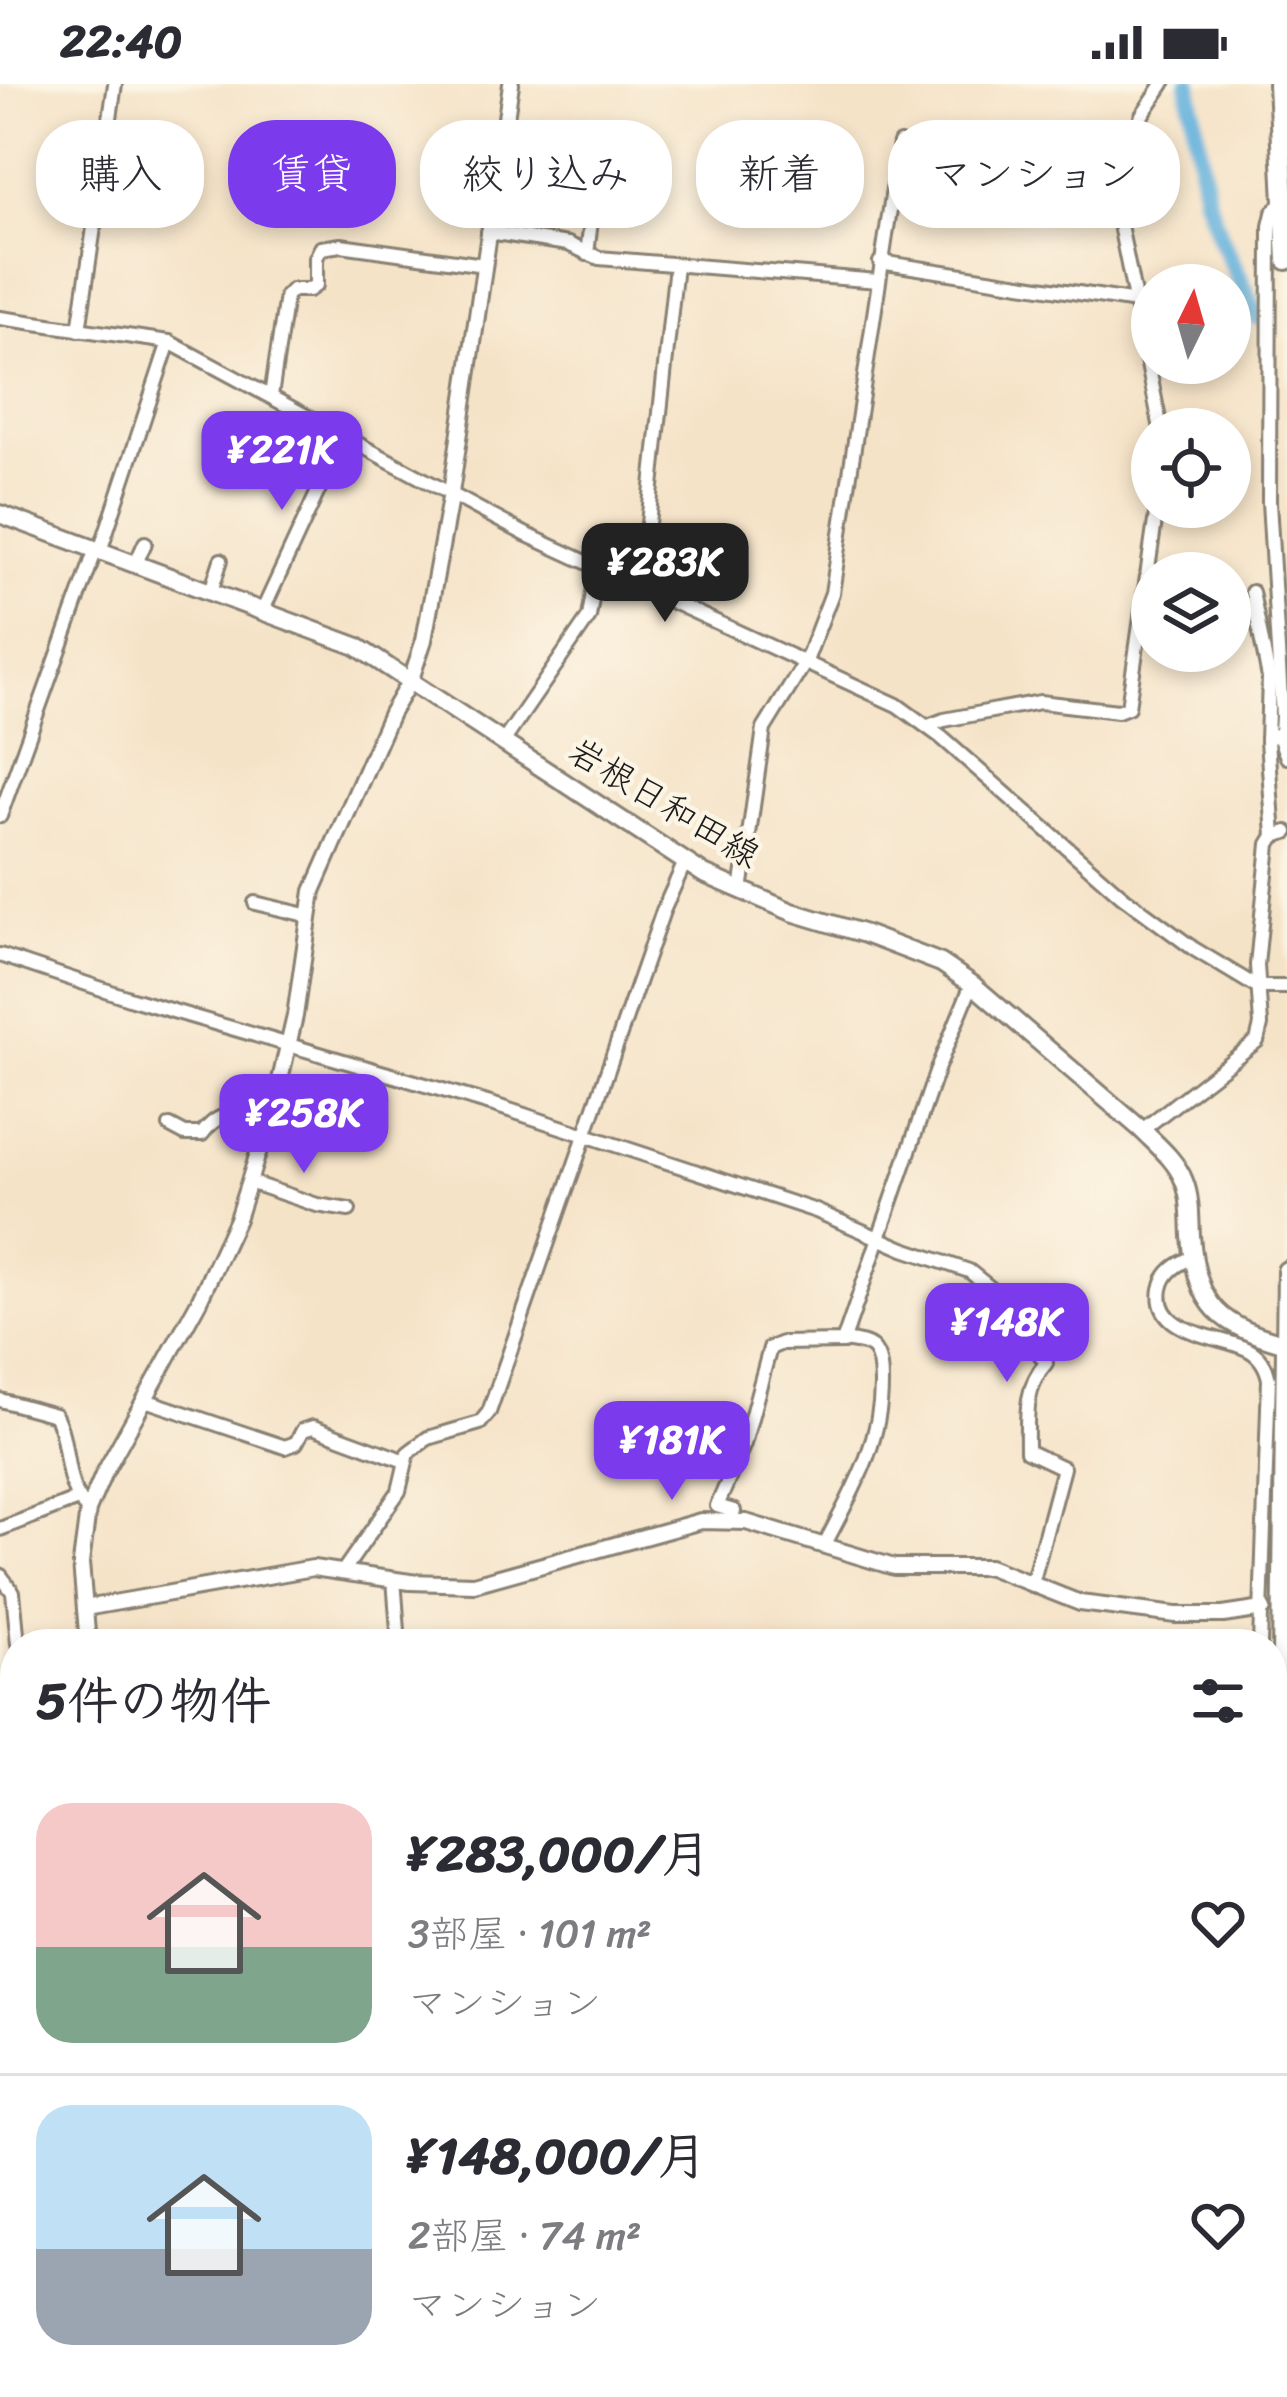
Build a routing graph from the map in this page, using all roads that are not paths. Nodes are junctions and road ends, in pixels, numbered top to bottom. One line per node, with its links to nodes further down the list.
1 (115, 84): 20 (street)
2 (511, 84): 5 (street)
3 (1163, 84): 16 (street)
4 (1278, 84): 6 (highway)
5 (505, 120)
6 (1285, 200): 12 (highway); 39 (street)
7 (888, 214): 13 (street)
8 (489, 228): 10 (street)
9 (590, 228): 11 (street)
10 (488, 232): 11 (street); 14 (street)
11 (587, 254): 15 (street)
12 (1287, 260)
13 (880, 262): 17 (street); 18 (street)
14 (484, 265): 22 (street); 24 (street)
15 (676, 265): 17 (street); 32 (street)
16 (1131, 280)
17 (878, 281): 36 (street)
18 (1131, 301)
19 (0, 318): 20 (street)
20 (80, 329): 21 (street)
21 (169, 341): 22 (street); 28 (street)
22 (271, 396): 23 (street)
23 (344, 435): 24 (street); 35 (street)
24 (451, 493): 31 (street); 37 (street)
25 (0, 514): 28 (main road, 岩根日和田線)
26 (1154, 528): 38 (street)
27 (146, 543): 30 (street)
28 (98, 550): 30 (main road, 岩根日和田線); 42 (street)
29 (220, 560): 33 (street)
30 (136, 563): 33 (main road, 岩根日和田線)
31 (597, 569): 32 (street); 40 (street)
32 (641, 588): 36 (street)
33 (211, 591): 35 (main road, 岩根日和田線)
34 (1252, 592): 39 (street)
35 (263, 610): 37 (main road, 岩根日和田線)
36 (806, 661): 38 (street); 45 (street)
37 (411, 679): 40 (main road, 岩根日和田線); 47 (street)
38 (928, 726): 50 (street)
39 (1273, 737): 41 (street); 43 (street)
40 (503, 742): 44 (main road, 岩根日和田線)
41 (1287, 757)
42 (0, 816)
43 (1281, 834): 50 (street)
44 (686, 862): 45 (main road, 岩根日和田線); 56 (street)
45 (741, 891): 49 (main road, 岩根日和田線)
46 (255, 903): 47 (street)
47 (310, 916): 52 (street)
48 (0, 956): 52 (street)
49 (972, 984): 55 (main road, 岩根日和田線); 59 (street)
50 (1257, 986): 51 (street); 55 (street)
51 (1282, 987)
52 (288, 1045): 54 (street); 56 (street)
53 (170, 1126): 54 (street)
54 (267, 1128): 57 (street)
55 (1142, 1130): 60 (main road, 岩根日和田線)
56 (586, 1134): 59 (street); 66 (street)
57 (250, 1182): 58 (street); 65 (street)
58 (349, 1210)
59 (880, 1237): 62 (street); 74 (street)
60 (1193, 1257): 63 (main road, 岩根日和田線); 76 (street)
61 (1287, 1271): 63 (highway)
62 (844, 1340): 68 (street); 70 (street)
63 (1286, 1343): 81 (highway)
64 (0, 1400): 67 (street)
65 (145, 1400): 66 (street); 67 (street)
66 (405, 1461): 71 (street)
67 (83, 1504): 69 (street); 75 (street)
68 (729, 1519): 70 (street); 73 (street)
69 (0, 1529)
70 (824, 1546): 74 (street)
71 (344, 1570): 73 (street); 75 (street)
72 (0, 1575): 77 (street)
73 (394, 1580): 79 (street)
74 (1032, 1584): 76 (street)
75 (85, 1608): 78 (street)
76 (1263, 1609): 80 (street)
77 (17, 1629)
78 (87, 1629)
79 (398, 1629)
80 (1261, 1629)
81 (1281, 1629)

